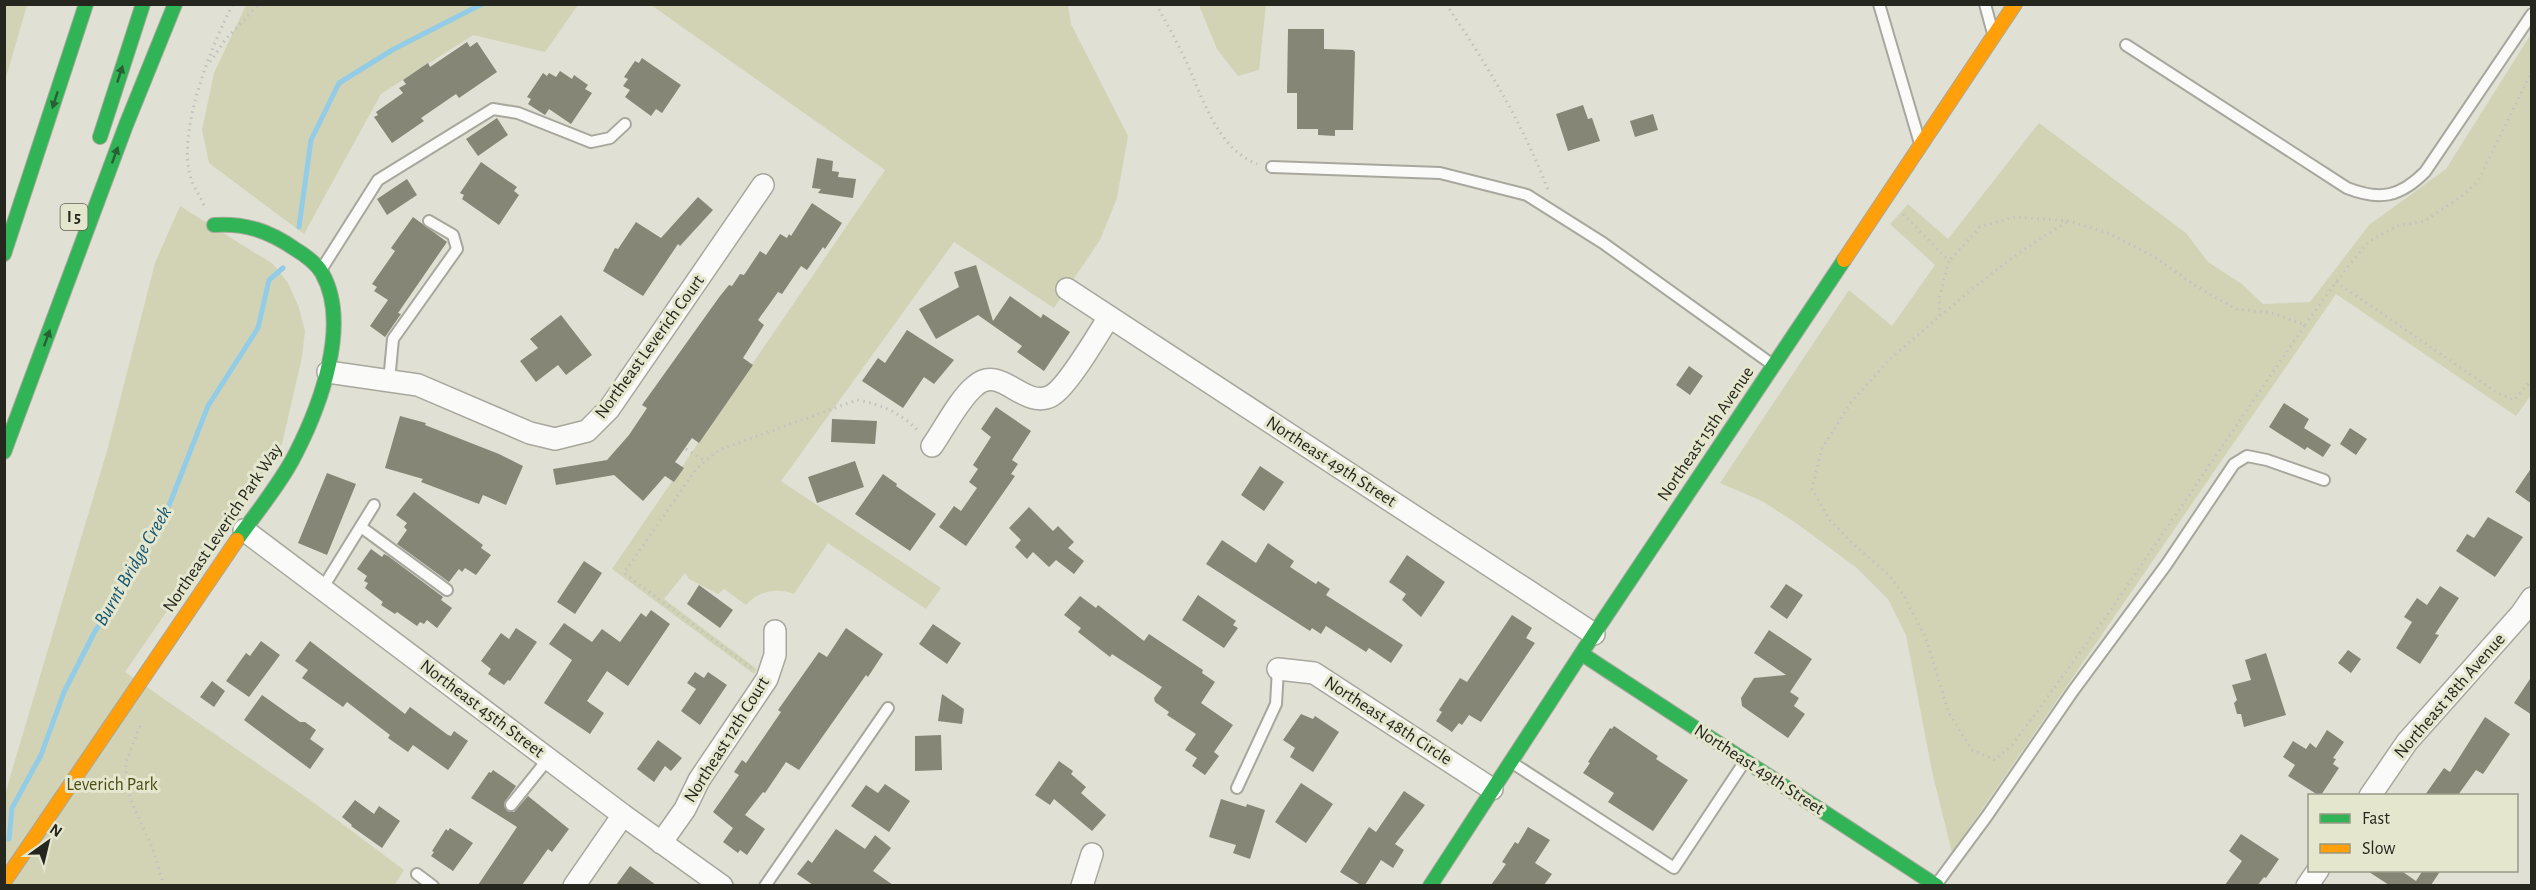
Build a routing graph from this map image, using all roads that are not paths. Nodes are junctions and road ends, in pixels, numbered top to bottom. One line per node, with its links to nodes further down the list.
1 (86, 4): 17 (main road, one-way to 17)
2 (143, 4): 12 (main road, one-way to 2)
3 (175, 4): 27 (main road, one-way to 3)
4 (1879, 4): 11 (lane)
5 (1985, 4): 8 (lane)
6 (2015, 4): 8 (main road, Northeast 15th Avenue)
7 (2532, 14): 9 (lane)
8 (1994, 36): 11 (main road, Northeast 15th Avenue)
9 (2126, 45)
10 (624, 124): 18 (lane)
11 (1920, 146): 22 (main road, Northeast 15th Avenue)
12 (96, 150)
13 (1272, 167): 22 (lane)
14 (763, 185): 24 (street, Northeast Leverich Court)
15 (429, 221): 24 (lane)
16 (214, 225): 18 (main road)
17 (4, 254)
18 (321, 270): 23 (main road, Northeast Leverich Park Way)
19 (52, 284): 25 (main road)
20 (1067, 290): 21 (street, Northeast 49th Street)
21 (1109, 317): 26 (street); 36 (street, Northeast 49th Street)
22 (1774, 365): 36 (main road, Northeast 15th Avenue)
23 (328, 372): 24 (street, Northeast Leverich Court); 31 (main road, Northeast Leverich Park Way)
24 (389, 381)
25 (4, 429)
26 (932, 446)
27 (4, 452)
28 (2324, 480): 59 (lane)
29 (374, 505): 30 (lane)
30 (361, 527): 32 (lane); 33 (lane)
31 (244, 530): 32 (street, Northeast 45th Street); 52 (main road, Northeast Leverich Park Way)
32 (322, 589): 40 (street, Northeast 45th Street)
33 (447, 590)
34 (2532, 598): 45 (street, Northeast 18th Avenue)
35 (775, 631): 48 (street, Northeast 12th Court)
36 (1594, 634): 37 (main road, Northeast 15th Avenue)
37 (1582, 654): 41 (main road, Northeast 49th Street); 42 (main road, Northeast 15th Avenue)
38 (1278, 669): 43 (lane); 44 (street, Northeast 48th Circle)
39 (888, 708): 56 (lane)
40 (548, 759): 46 (lane); 47 (street, Northeast 45th Street)
41 (1745, 760): 42 (lane); 59 (main road, Northeast 49th Street)
42 (1510, 762): 44 (main road, Northeast 15th Avenue)
43 (1237, 788)
44 (1492, 789): 58 (main road, Northeast 15th Avenue)
45 (2371, 794)
46 (511, 806)
47 (623, 815): 48 (street, Northeast 45th Street); 54 (street)
48 (661, 843): 55 (street, Northeast 45th Street)
49 (1092, 854): 57 (street)
50 (2317, 872): 60 (street)
51 (417, 874): 53 (lane)
52 (4, 882)
53 (433, 885)
54 (574, 885)
55 (722, 885)
56 (765, 885)
57 (1082, 885)
58 (1430, 885)
59 (1936, 885)
60 (2307, 885)

